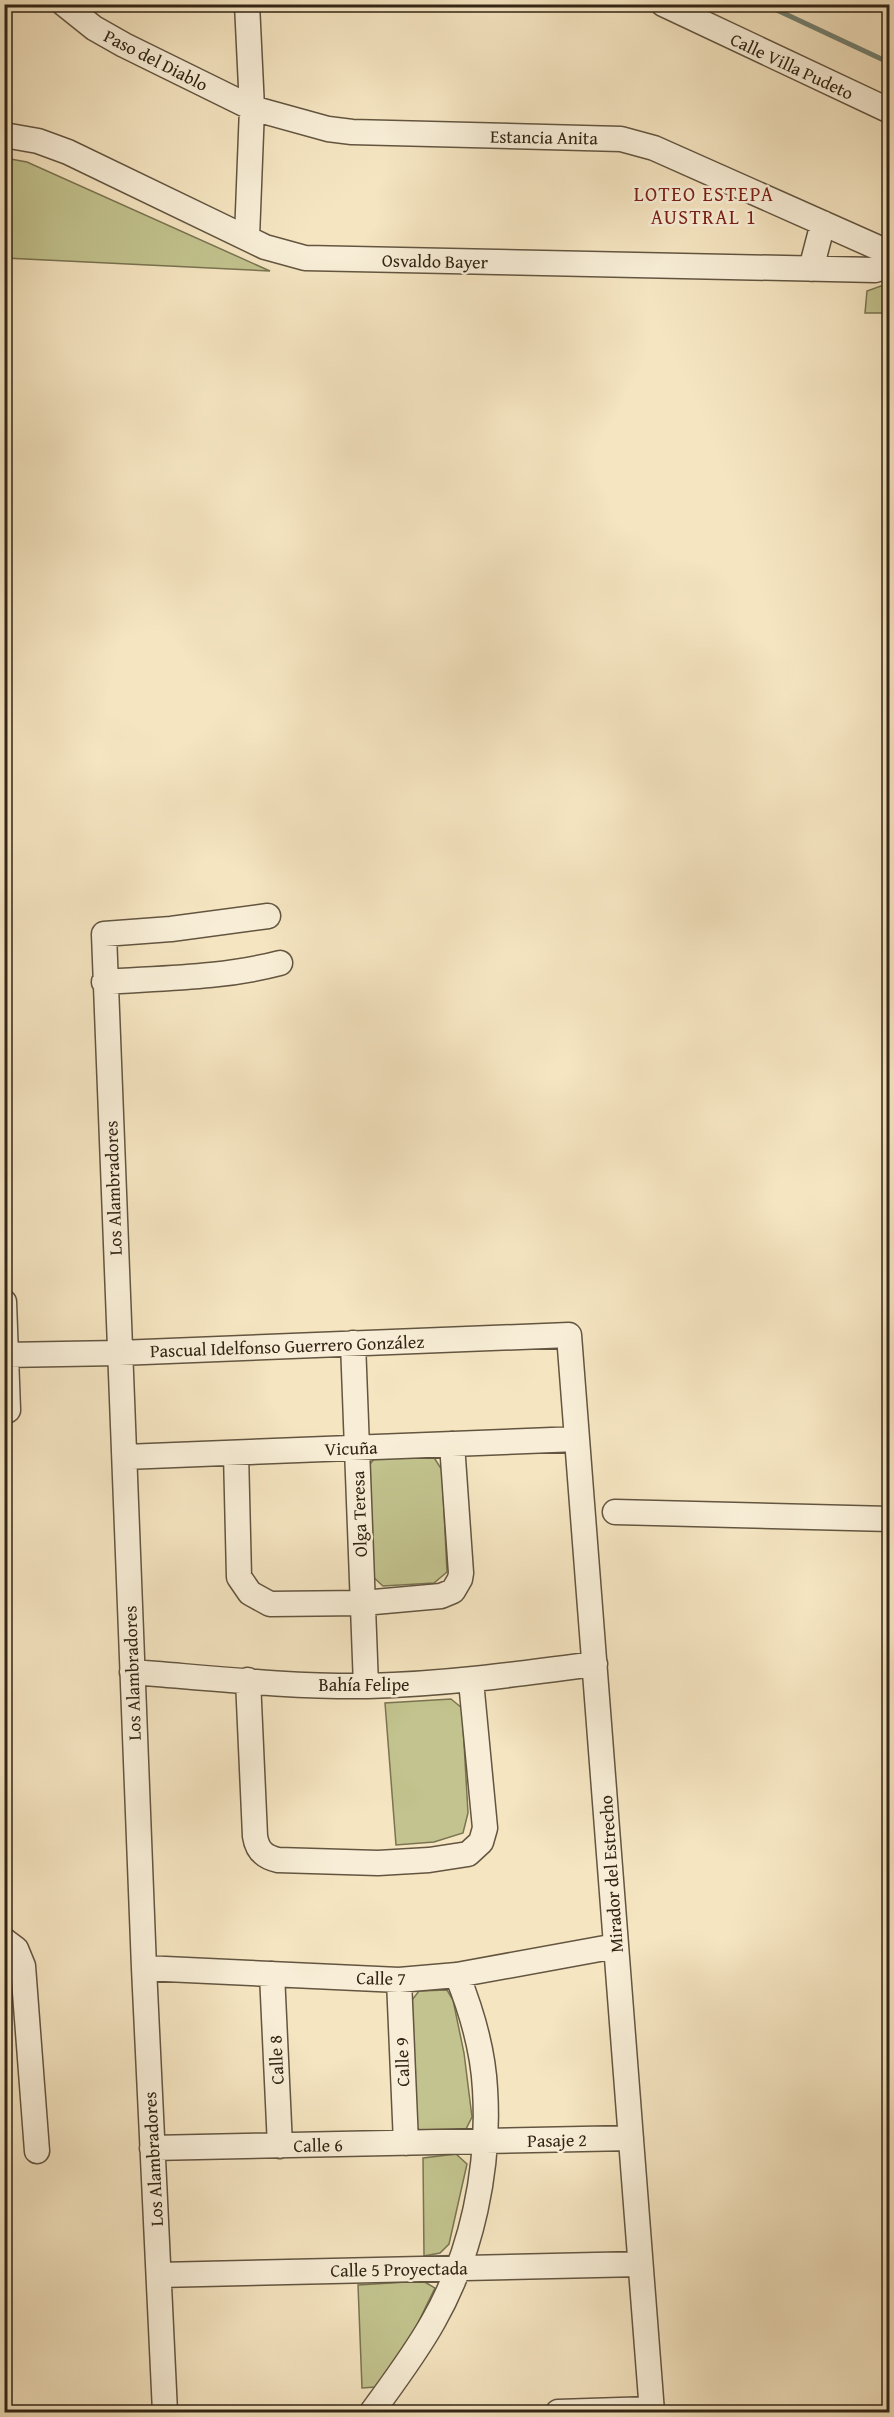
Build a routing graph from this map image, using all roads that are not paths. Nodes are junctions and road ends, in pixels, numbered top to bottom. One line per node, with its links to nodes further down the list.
1 (64, 4): 4 (street, Paso del Diablo)
2 (247, 4): 4 (street)
3 (663, 4): 5 (street, Calle Villa Pudeto)
4 (252, 108): 7 (street, Estancia Anita); 8 (street)
5 (890, 111)
6 (4, 135): 8 (street, Osvaldo Bayer)
7 (823, 223): 9 (street, Estancia Anita); 11 (street)
8 (248, 237): 11 (street, Osvaldo Bayer)
9 (890, 253)
10 (890, 265): 11 (street, Osvaldo Bayer)
11 (811, 269)
12 (268, 915): 14 (street, Los Alambradores)
13 (280, 963): 14 (street)
14 (104, 982): 18 (street, Los Alambradores)
15 (4, 1302): 19 (street)
16 (569, 1335): 17 (street, Pascual Idelfonso Guerrero González); 21 (street, Mirador del Estrecho)
17 (353, 1343): 18 (street, Pascual Idelfonso Guerrero González); 23 (street, Olga Teresa)
18 (119, 1353): 19 (street, Pascual Idelfonso Guerrero González); 25 (street, Los Alambradores)
19 (5, 1355): 20 (street)
20 (8, 1410)
21 (577, 1439): 22 (street, Vicuña); 29 (street, Mirador del Estrecho)
22 (452, 1444): 23 (street, Vicuña); 28 (street)
23 (357, 1448): 24 (street, Vicuña); 28 (street, Olga Teresa)
24 (236, 1453): 25 (street, Vicuña); 28 (street)
25 (125, 1457): 30 (street, Los Alambradores)
26 (615, 1512): 27 (street)
27 (890, 1519)
28 (363, 1603): 33 (street, Olga Teresa)
29 (595, 1664): 32 (street, Bahía Felipe); 35 (street, Mirador del Estrecho)
30 (132, 1672): 31 (street, Bahía Felipe); 36 (street, Los Alambradores)
31 (248, 1680): 32 (street); 33 (street, Bahía Felipe)
32 (471, 1681): 33 (street, Bahía Felipe)
33 (366, 1686)
34 (4, 1940): 45 (street)
35 (616, 1946): 38 (street, Calle 7); 40 (street, Mirador del Estrecho)
36 (144, 1968): 37 (street, Calle 7); 44 (street, Los Alambradores)
37 (272, 1974): 39 (street, Calle 7); 43 (street, Calle 8)
38 (457, 1975): 39 (street, Calle 7); 41 (street)
39 (399, 1980): 42 (street, Calle 9)
40 (631, 2138): 41 (street, Pasaje 2); 46 (street, Mirador del Estrecho)
41 (484, 2142): 42 (street, Calle 6); 47 (street)
42 (406, 2144): 43 (street, Calle 6)
43 (280, 2146): 44 (street, Calle 6)
44 (153, 2148): 48 (street, Los Alambradores)
45 (37, 2151)
46 (640, 2264): 47 (street, Calle 5 Proyectada); 49 (street, Mirador del Estrecho)
47 (457, 2268): 48 (street, Calle 5 Proyectada); 51 (street)
48 (159, 2275): 50 (street, Los Alambradores)
49 (651, 2411): 52 (street)
50 (165, 2412)
51 (372, 2412)
52 (558, 2412)

